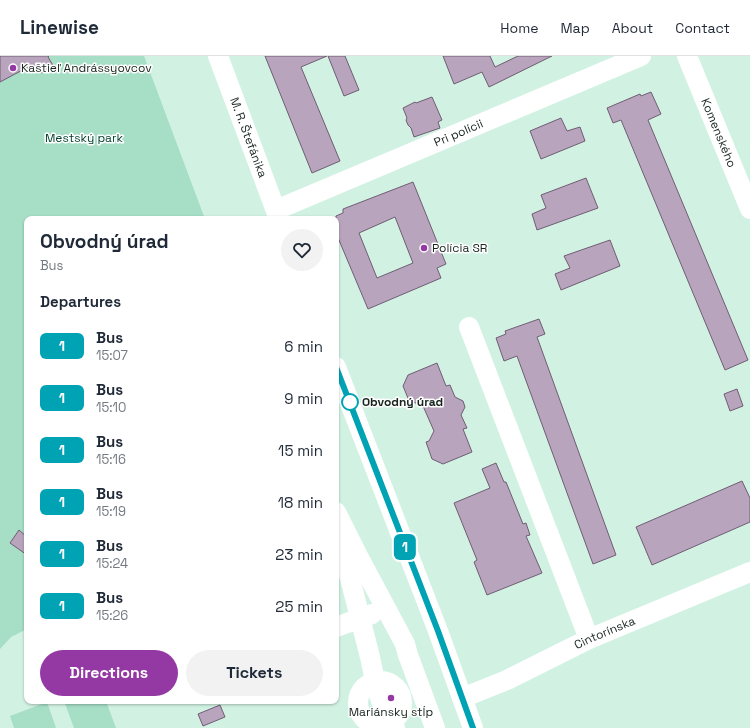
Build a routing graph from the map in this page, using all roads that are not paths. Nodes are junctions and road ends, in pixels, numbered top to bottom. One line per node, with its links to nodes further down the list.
1 (218, 56): 5 (street, M. R. Štefánika)
2 (641, 56): 5 (street, Pri polícii)
3 (687, 56): 4 (street, Komenského)
4 (750, 208)
5 (278, 214)
6 (470, 327): 14 (street)
7 (339, 374): 18 (street)
8 (339, 527): 9 (street)
9 (341, 537): 10 (street)
10 (347, 560): 12 (street); 13 (street)
11 (750, 572): 14 (street, Cintorínska)
12 (387, 609): 13 (street); 15 (street)
13 (346, 621): 16 (street)
14 (589, 639): 18 (street, Cintorínska)
15 (408, 655): 17 (street); 19 (street)
16 (375, 681): 17 (street); 20 (street)
17 (400, 695): 19 (street); 20 (street)
18 (462, 698): 21 (street)
19 (433, 723)
20 (393, 725)
21 (474, 728)

